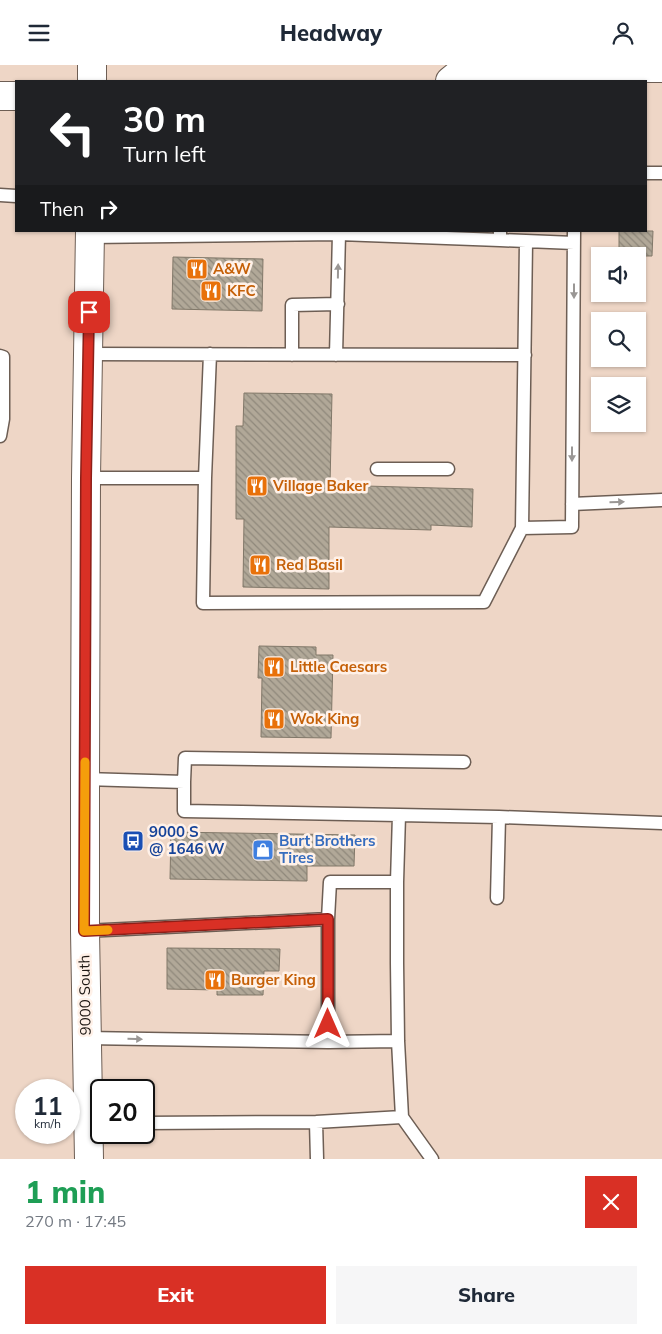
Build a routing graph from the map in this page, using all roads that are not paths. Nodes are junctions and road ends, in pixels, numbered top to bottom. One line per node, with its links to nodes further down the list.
1 (92, 65): 6 (main road)
2 (623, 66): 3 (main road); 5 (main road)
3 (662, 67)
4 (459, 71): 5 (main road)
5 (501, 75)
6 (92, 80)
7 (0, 96): 8 (main road)
8 (15, 96)
9 (647, 173): 10 (lane)
10 (662, 173)
11 (0, 195): 12 (lane)
12 (15, 196)
13 (397, 233): 15 (lane); 16 (lane)
14 (90, 234): 15 (lane); 20 (main road, 9000 South)
15 (339, 234): 19 (lane, one-way to 15)
16 (500, 235): 18 (lane)
17 (574, 237): 18 (lane); 32 (lane, one-way to 32)
18 (526, 241): 24 (lane)
19 (338, 304): 22 (lane); 23 (lane)
20 (88, 353): 21 (lane); 29 (main road, 9000 South)
21 (210, 354): 22 (lane); 30 (lane)
22 (292, 355): 23 (lane)
23 (336, 355): 24 (lane)
24 (525, 355): 33 (lane)
25 (0, 356): 26 (lane)
26 (0, 436)
27 (377, 469): 28 (lane)
28 (448, 469)
29 (86, 478): 30 (lane); 35 (main road, 9000 South)
30 (205, 478): 33 (lane)
31 (662, 501): 32 (lane, one-way to 31)
32 (572, 504): 33 (lane)
33 (522, 528)
34 (464, 762): 36 (lane)
35 (85, 779): 36 (lane); 43 (main road, 9000 South)
36 (184, 782): 37 (lane)
37 (399, 815): 38 (lane); 40 (lane)
38 (499, 817): 39 (lane); 41 (lane)
39 (662, 823)
40 (397, 882): 42 (lane); 45 (lane)
41 (497, 898)
42 (328, 919): 43 (lane); 46 (lane)
43 (84, 931): 44 (main road, 9000 South)
44 (86, 1038): 46 (lane, one-way to 46); 47 (main road, 9000 South)
45 (398, 1041): 46 (lane); 48 (lane)
46 (328, 1042)
47 (90, 1079)
48 (402, 1117): 49 (lane); 54 (lane)
49 (316, 1122): 50 (lane); 53 (lane)
50 (155, 1123)
51 (92, 1144): 52 (main road, 9000 South)
52 (89, 1159)
53 (316, 1159)
54 (432, 1159)

